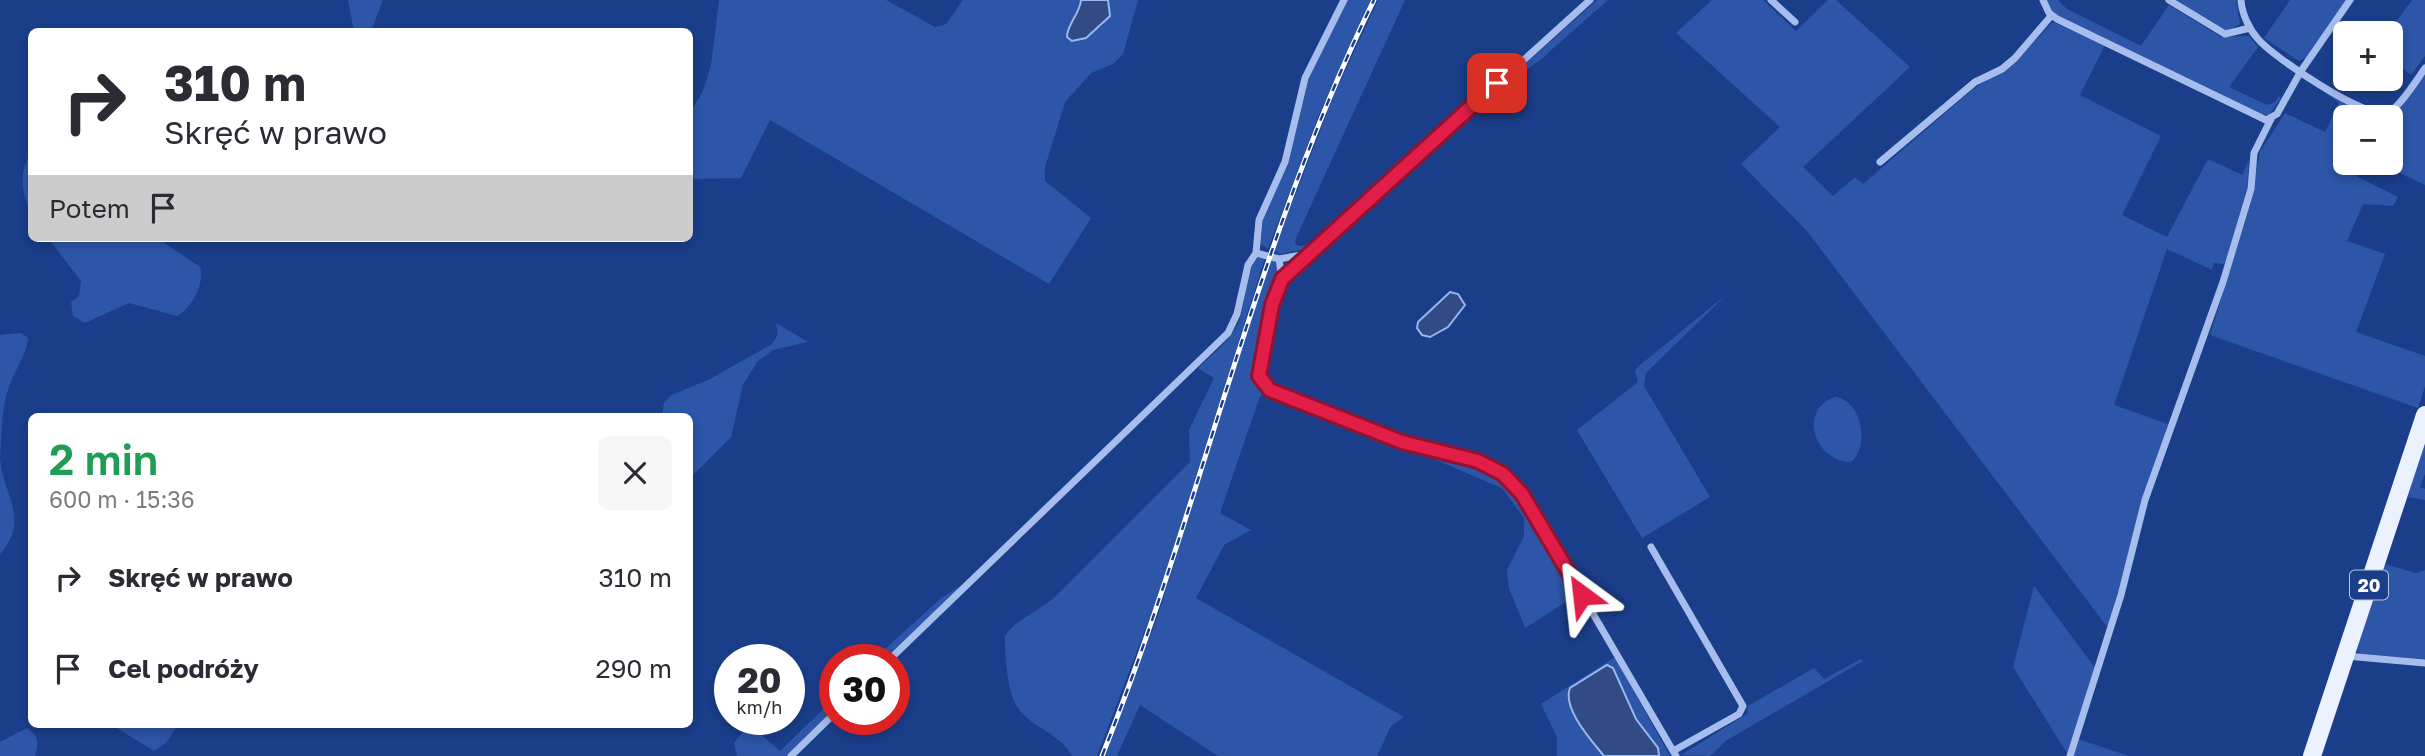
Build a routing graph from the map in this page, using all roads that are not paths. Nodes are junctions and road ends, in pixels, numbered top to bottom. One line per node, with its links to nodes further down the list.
1 (1344, 0): 15 (street)
2 (1590, 0): 16 (street)
3 (1771, 0): 9 (street)
4 (2043, 0): 8 (street)
5 (2169, 0): 10 (street)
6 (2241, 0): 10 (street)
7 (2350, 0): 12 (street)
8 (2051, 16): 13 (street); 14 (street)
9 (1795, 22)
10 (2250, 27): 12 (street)
11 (2425, 68): 12 (street)
12 (2301, 71): 13 (street)
13 (2271, 119): 27 (street)
14 (1880, 162)
15 (1256, 253): 17 (street); 21 (street)
16 (1307, 253): 17 (street); 18 (street)
17 (1279, 259): 18 (street)
18 (1282, 279): 25 (street)
19 (2425, 415): 22 (main road, 20)
20 (1651, 547): 25 (street)
21 (906, 644)
22 (2346, 655): 23 (street); 28 (main road, 20)
23 (2425, 663)
24 (819, 729): 26 (street)
25 (1675, 753)
26 (791, 756)
27 (2070, 756)
28 (2312, 756)

